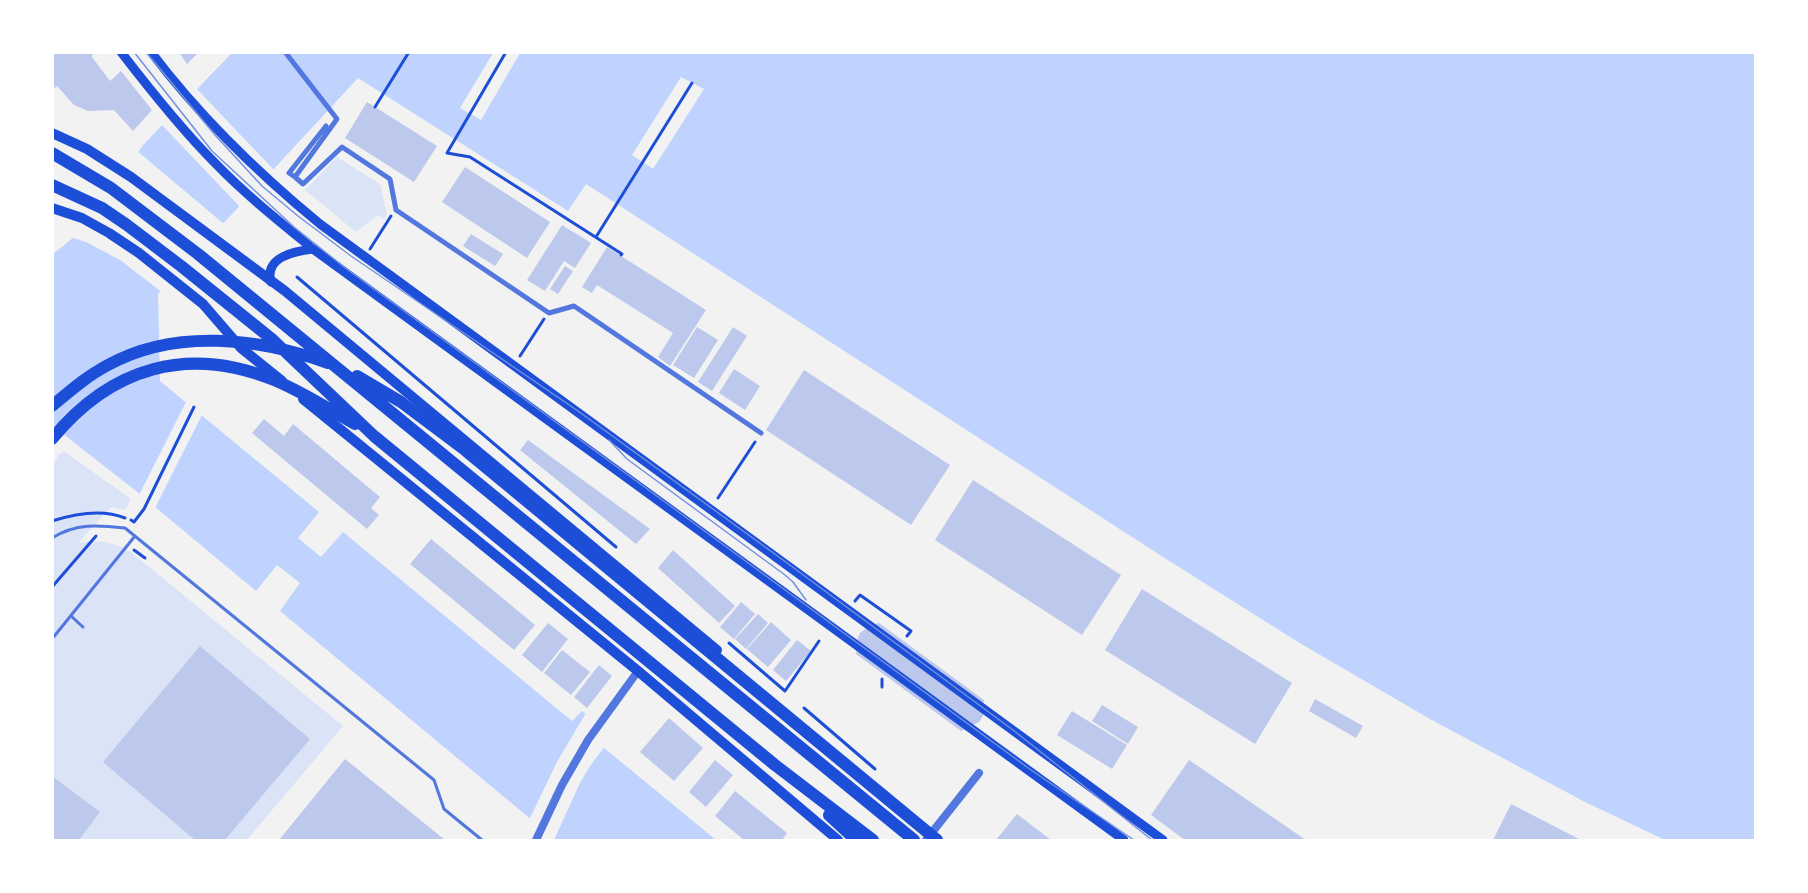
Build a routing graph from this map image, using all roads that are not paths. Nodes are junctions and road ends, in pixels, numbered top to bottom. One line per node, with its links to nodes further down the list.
1 (121, 52): 10 (main road)
2 (151, 52): 36 (main road)
3 (285, 52): 7 (street)
4 (326, 126): 7 (street)
5 (52, 133): 11 (main road)
6 (52, 153): 25 (highway)
7 (295, 177): 13 (street)
8 (52, 185): 14 (highway)
9 (54, 208): 22 (main road)
10 (313, 249): 11 (main road); 35 (main road)
11 (271, 282): 26 (main road)
12 (52, 406): 21 (highway)
13 (761, 433)
14 (374, 436): 15 (highway); 23 (highway)
15 (52, 438)
16 (135, 536): 17 (lane); 18 (lane); 27 (lane)
17 (52, 538)
18 (70, 616): 19 (lane); 20 (lane)
19 (83, 627)
20 (52, 639)
21 (705, 649): 25 (highway); 26 (highway)
22 (638, 671): 28 (street); 29 (main road)
23 (775, 765): 30 (highway); 31 (highway)
24 (979, 773): 26 (street)
25 (880, 813): 32 (highway)
26 (935, 835): 33 (street); 34 (main road)
27 (482, 840)
28 (536, 840)
29 (838, 840)
30 (856, 840)
31 (873, 840)
32 (914, 840)
33 (926, 840)
34 (946, 840)
35 (1125, 840)
36 (1162, 840)

